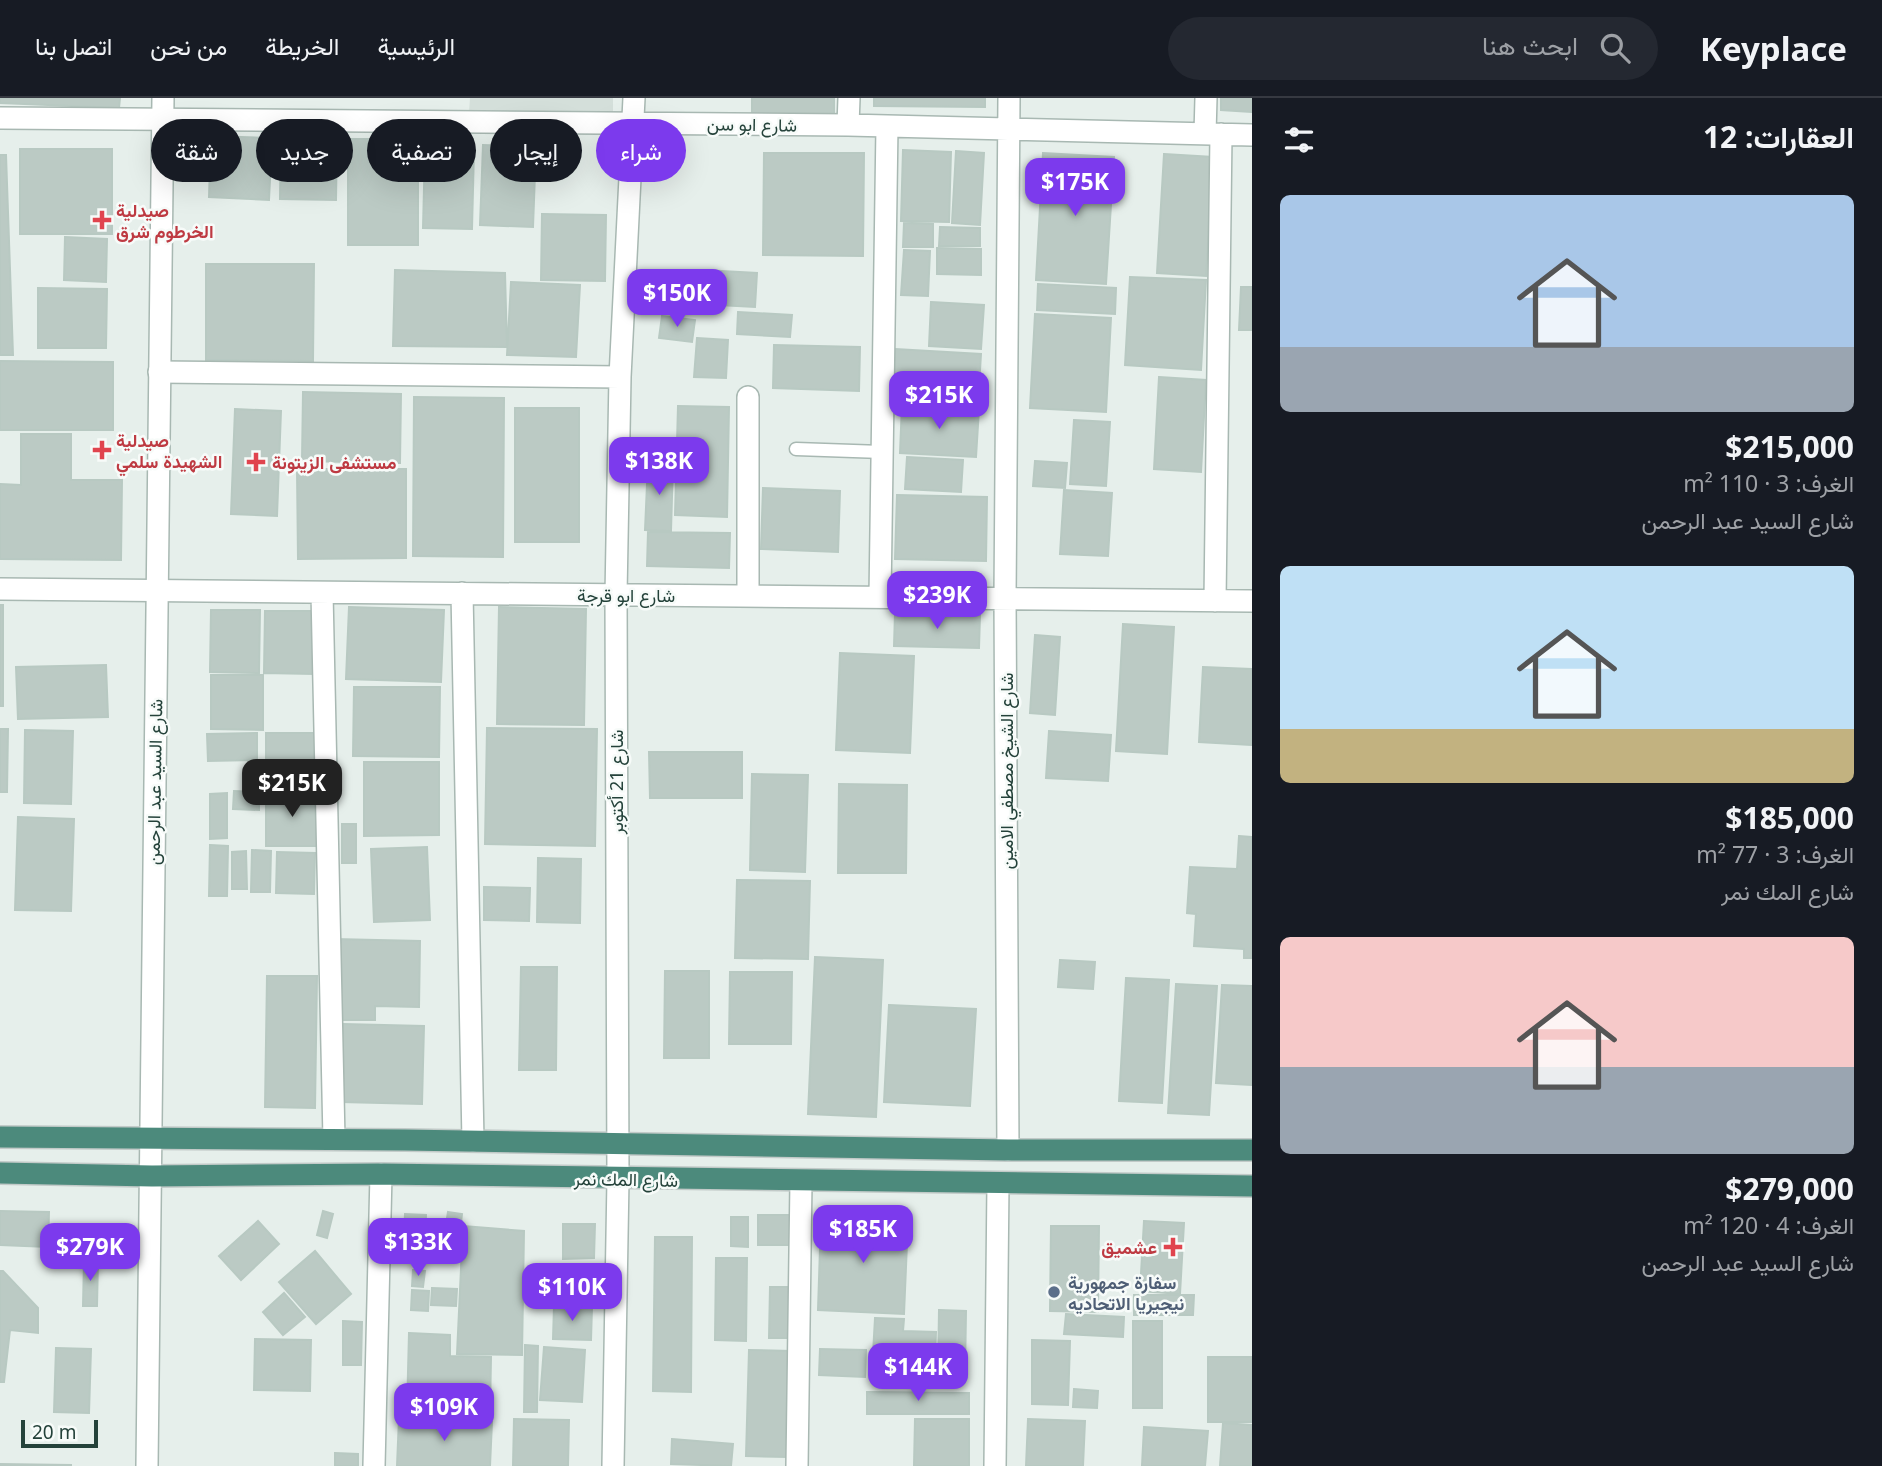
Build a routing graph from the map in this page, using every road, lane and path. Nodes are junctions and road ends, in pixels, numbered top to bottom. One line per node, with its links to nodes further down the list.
1 (634, 98): 7 (street, شارع 21 أكتوبر)
2 (849, 98): 10 (street)
3 (1009, 98): 12 (street, شارع الشيخ مصطفي الامين)
4 (1206, 98): 13 (street)
5 (162, 109): 6 (street, شارع ابو سن); 8 (street, شارع ابو سن); 16 (street, شارع السيد عبد الرحمن)
6 (0, 118)
7 (634, 119)
8 (596, 122)
9 (686, 123): 10 (street, شارع ابو سن)
10 (848, 125): 11 (street, شارع ابو سن)
11 (887, 126): 12 (street, شارع ابو سن); 20 (street)
12 (1008, 128): 13 (street, شارع ابو سن); 28 (street, شارع الشيخ مصطفي الامين)
13 (1213, 134): 14 (street, شارع ابو سن); 29 (street)
14 (1252, 135)
15 (631, 182): 17 (street, شارع 21 أكتوبر)
16 (159, 372): 17 (street); 22 (street, شارع السيد عبد الرحمن)
17 (620, 377): 25 (street, شارع 21 أكتوبر)
18 (748, 397): 26 (street)
19 (796, 449): 20 (lane)
20 (882, 452): 27 (street)
21 (0, 589): 22 (street, شارع ابو قرجة)
22 (156, 592): 23 (street, شارع ابو قرجة); 32 (street, شارع السيد عبد الرحمن)
23 (322, 593): 24 (street, شارع ابو قرجة); 33 (street)
24 (462, 593): 25 (street, شارع ابو قرجة); 34 (street)
25 (616, 595): 26 (street, شارع ابو قرجة); 35 (street, شارع 21 أكتوبر)
26 (748, 596): 27 (street, شارع ابو قرجة)
27 (880, 597): 28 (street, شارع ابو قرجة)
28 (1005, 597): 29 (street, شارع ابو قرجة); 36 (street, شارع الشيخ مصطفي الامين)
29 (1215, 601): 30 (street, شارع ابو قرجة)
30 (1252, 601)
31 (0, 1137): 32 (highway, شارع المك نمر)
32 (151, 1139): 33 (highway, شارع المك نمر); 40 (street, شارع السيد عبد الرحمن)
33 (334, 1139): 34 (highway, شارع المك نمر)
34 (473, 1141): 35 (highway, شارع المك نمر)
35 (617, 1144): 36 (highway, شارع المك نمر); 41 (street, شارع 21 أكتوبر)
36 (1008, 1150): 37 (highway, شارع المك نمر)
37 (1252, 1150)
38 (0, 1173): 40 (highway, شارع المك نمر)
39 (381, 1174): 40 (highway, شارع المك نمر); 41 (highway, شارع المك نمر); 46 (street)
40 (152, 1176): 45 (street, شارع السيد عبد الرحمن)
41 (618, 1179): 42 (highway, شارع المك نمر); 47 (street, شارع 21 أكتوبر)
42 (801, 1181): 43 (highway, شارع المك نمر); 48 (street)
43 (998, 1183): 44 (highway, شارع المك نمر); 49 (street)
44 (1252, 1186)
45 (147, 1466)
46 (374, 1466)
47 (613, 1466)
48 (797, 1466)
49 (995, 1466)

